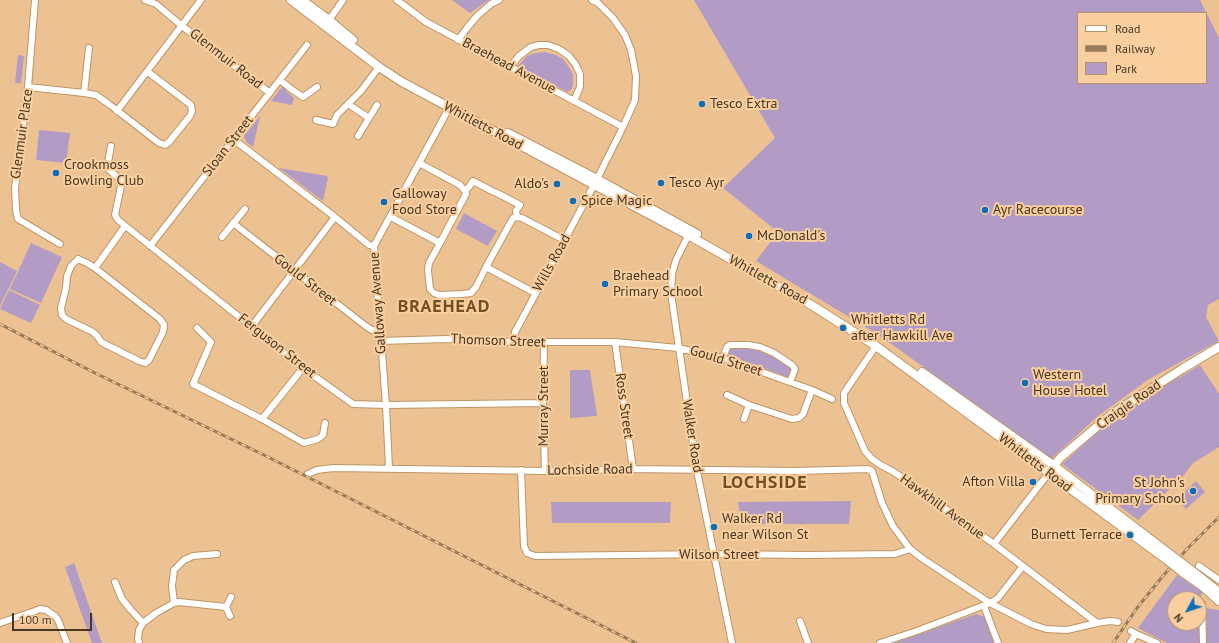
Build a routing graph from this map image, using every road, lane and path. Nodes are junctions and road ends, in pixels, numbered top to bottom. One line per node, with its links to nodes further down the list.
1 (35, 0): 20 (street, Glenmuir Place)
2 (145, 0): 11 (street, Glenmuir Road)
3 (201, 0): 11 (street, Glenmuir Road)
4 (291, 0): 10 (main road, Whitletts Road)
5 (302, 0): 10 (main road, Whitletts Road)
6 (343, 0): 10 (street)
7 (397, 0): 12 (street, Braehead Avenue)
8 (499, 0): 12 (street)
9 (592, 0): 30 (street, Wills Road)
10 (327, 23): 15 (main road, Whitletts Road); 35 (main road, Whitletts Road)
11 (182, 26): 17 (street); 22 (street, Glenmuir Road)
12 (458, 40): 16 (street, Braehead Avenue)
13 (307, 45): 18 (street, Sloan Street)
14 (89, 48): 21 (street)
15 (379, 67): 24 (street); 26 (main road, Whitletts Road)
16 (510, 67): 23 (street, Braehead Avenue); 23 (street)
17 (148, 72): 27 (street); 27 (street)
18 (280, 80): 19 (street); 22 (street, Sloan Street)
19 (317, 87)
20 (28, 88): 21 (street); 47 (street, Glenmuir Place)
21 (84, 93): 27 (street)
22 (270, 93): 32 (street, Sloan Street)
23 (574, 101): 30 (street, Braehead Avenue)
24 (348, 104): 28 (street); 29 (street)
25 (377, 105): 28 (street)
26 (449, 108): 34 (street, Galloway Avenue); 35 (main road, Whitletts Road)
27 (117, 111)
28 (369, 118): 31 (street)
29 (316, 120)
30 (623, 127): 35 (street, Wills Road)
31 (358, 136)
32 (233, 139): 38 (street); 48 (street, Sloan Street)
33 (111, 146): 42 (street, Ferguson Street)
34 (419, 163): 36 (street); 39 (street, Galloway Avenue)
35 (596, 182): 43 (main road, Whitletts Road); 45 (street, Wills Road)
36 (466, 191): 40 (street); 46 (street)
37 (245, 209): 41 (street)
38 (335, 217): 49 (street); 52 (street)
39 (391, 217): 46 (street); 49 (street, Galloway Avenue)
40 (517, 217): 45 (street); 50 (street)
41 (233, 223): 44 (street); 52 (street, Gould Street)
42 (125, 226): 48 (street, Ferguson Street); 51 (street)
43 (690, 233): 61 (main road, Whitletts Road); 63 (street, Walker Road); 76 (main road, Whitletts Road)
44 (222, 237)
45 (564, 240): 53 (street, Wills Road)
46 (440, 243): 50 (street)
47 (60, 244)
48 (150, 246): 54 (street, Ferguson Street)
49 (374, 246): 56 (street, Galloway Avenue)
50 (486, 267): 53 (street)
51 (95, 268): 51 (street)
52 (294, 271): 54 (street); 56 (street, Gould Street)
53 (535, 293): 58 (street, Wills Road)
54 (252, 326): 65 (street, Ferguson Street)
55 (197, 328): 73 (street)
56 (380, 331): 57 (street, Galloway Avenue)
57 (380, 341): 58 (street, Thomson Street); 71 (street, Galloway Avenue)
58 (514, 342): 59 (street, Thomson Street)
59 (544, 342): 60 (street, Thomson Street); 70 (street, Murray Street)
60 (616, 342): 63 (street, Gould Street); 78 (street, Ross Street)
61 (876, 346): 83 (main road, Whitletts Road); 84 (street, Hawkhill Avenue)
62 (1219, 347): 76 (main road, Craigie Road)
63 (678, 348): 64 (street, Gould Street); 81 (street, Walker Road)
64 (723, 358): 66 (street, Gould Street); 66 (street)
65 (303, 368): 71 (street, Ferguson Street); 73 (street)
66 (790, 382): 67 (street, Gould Street)
67 (812, 390): 69 (street, Gould Street); 72 (street)
68 (727, 395): 72 (street)
69 (832, 399)
70 (543, 403): 71 (street, Ferguson Street); 80 (street, Murray Street)
71 (386, 405): 77 (street, Galloway Avenue)
72 (750, 405): 74 (street)
73 (262, 419): 75 (street)
74 (744, 419)
75 (325, 423)
76 (1053, 465): 83 (main road, Craigie Road); 88 (main road, Whitletts Road)
77 (389, 468): 79 (street, Lochside Road); 82 (street, Lochside Road)
78 (633, 469): 80 (street, Lochside Road); 81 (street, Lochside Road)
79 (521, 470): 80 (street, Lochside Road); 87 (street, Wilson Street)
80 (545, 471)
81 (697, 471): 85 (street, Lochside Road); 87 (street, Walker Road)
82 (308, 474)
83 (1048, 474): 84 (street); 88 (main road, Whitletts Road)
84 (994, 544): 89 (street, Hawkhill Avenue)
85 (910, 549): 87 (street, Wilson Street); 98 (street)
86 (217, 554): 97 (street)
87 (714, 554): 109 (street, Walker Road)
88 (1169, 558): 91 (main road, Whitletts Road, bridge)
89 (1023, 566): 98 (street); 105 (street, Hawkhill Avenue)
90 (1199, 566): 92 (street)
91 (1185, 570): 94 (main road, Whitletts Road); 96 (main road, Whitletts Road)
92 (1219, 580)
93 (115, 582): 104 (street)
94 (1219, 592)
95 (231, 597): 99 (street)
96 (1219, 601)
97 (174, 603): 99 (street); 104 (street)
98 (987, 604): 105 (street); 111 (street); 112 (street)
99 (226, 607): 100 (street)
100 (230, 616)
101 (800, 621): 110 (street)
102 (0, 622): 107 (street)
103 (1118, 622): 105 (street)
104 (144, 623): 108 (street)
105 (1097, 623)
106 (1203, 631): 115 (street)
107 (67, 643)
108 (139, 643)
109 (732, 643)
110 (808, 643)
111 (880, 643)
112 (998, 643)
113 (1130, 643): 114 (street)
114 (1158, 643)
115 (1203, 643)

